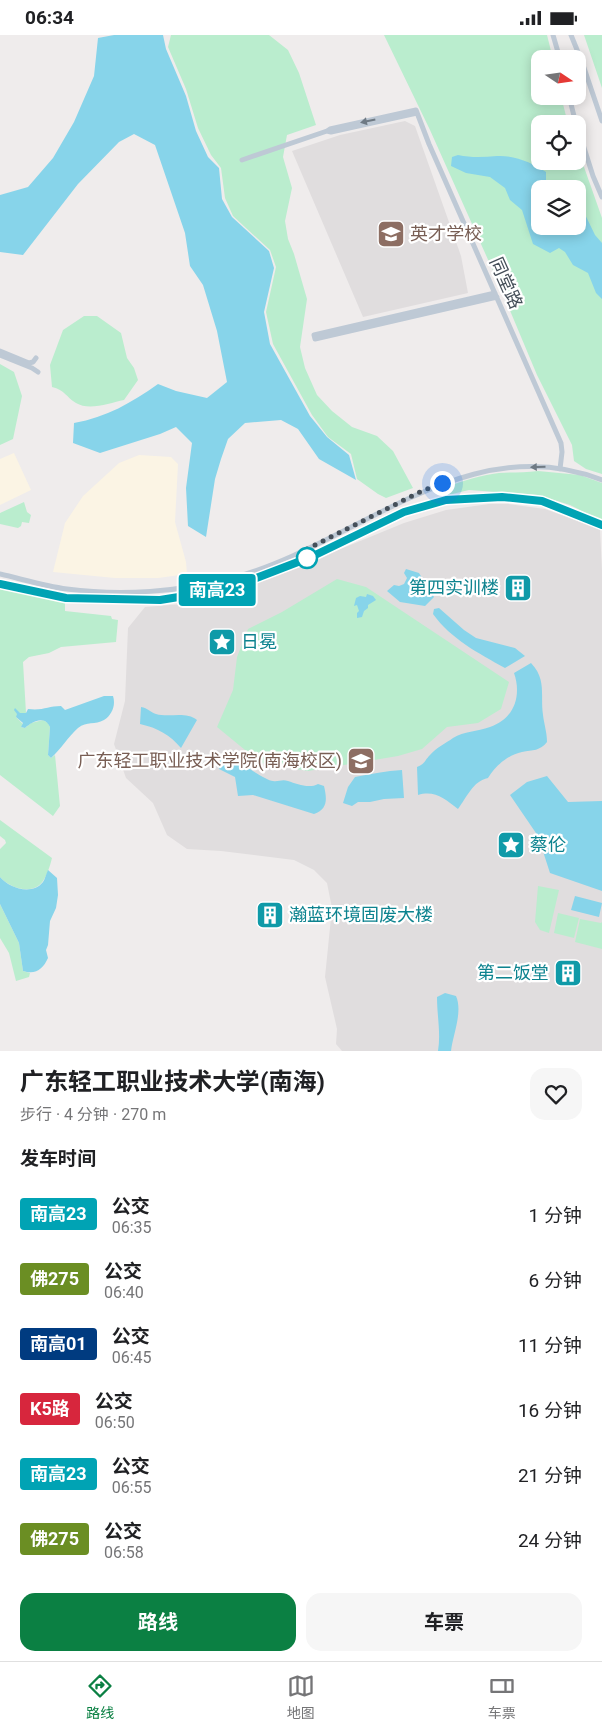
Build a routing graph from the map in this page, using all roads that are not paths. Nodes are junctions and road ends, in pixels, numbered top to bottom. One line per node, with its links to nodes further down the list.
1 (554, 35): 3 (main road)
2 (573, 35): 4 (main road); 5 (main road)
3 (558, 50)
4 (602, 115)
5 (602, 121)
6 (586, 158): 8 (main road)
7 (242, 160): 9 (main road, 同堂路)
8 (602, 197)
9 (496, 295): 10 (main road); 15 (main road, 同堂路)
10 (314, 337)
11 (0, 351): 13 (main road)
12 (0, 355): 14 (main road)
13 (36, 358)
14 (38, 372)
15 (560, 469): 16 (main road); 18 (main road, one-way to 18)
16 (602, 479)
17 (602, 525): 19 (main road)
18 (0, 574)
19 (0, 585)

